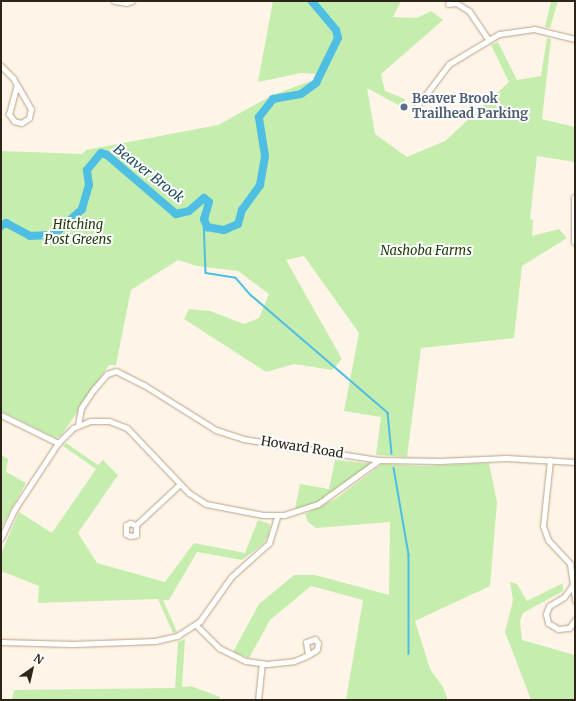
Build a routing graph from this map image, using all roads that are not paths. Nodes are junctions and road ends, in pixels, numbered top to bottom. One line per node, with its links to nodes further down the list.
1 (114, 1): 2 (street)
2 (132, 1)
3 (448, 4): 4 (street)
4 (488, 39): 5 (street); 8 (street)
5 (575, 39)
6 (1, 66): 7 (street)
7 (17, 85): 7 (street)
8 (415, 109)
9 (575, 198): 10 (main road)
10 (575, 242)
11 (1, 415): 13 (street)
12 (78, 425): 13 (street); 14 (street, Howard Road); 17 (street)
13 (58, 443): 20 (street)
14 (379, 460): 15 (street, Howard Road); 18 (street)
15 (550, 460): 16 (street, Howard Road); 21 (street)
16 (575, 462)
17 (180, 484): 18 (street); 19 (street)
18 (277, 516): 24 (street)
19 (136, 525)
20 (1, 538)
21 (573, 585): 22 (street); 23 (street)
22 (575, 601)
23 (575, 620)
24 (196, 624): 25 (street); 27 (street)
25 (1, 642)
26 (308, 655): 27 (street)
27 (262, 664): 28 (street)
28 (258, 700)

